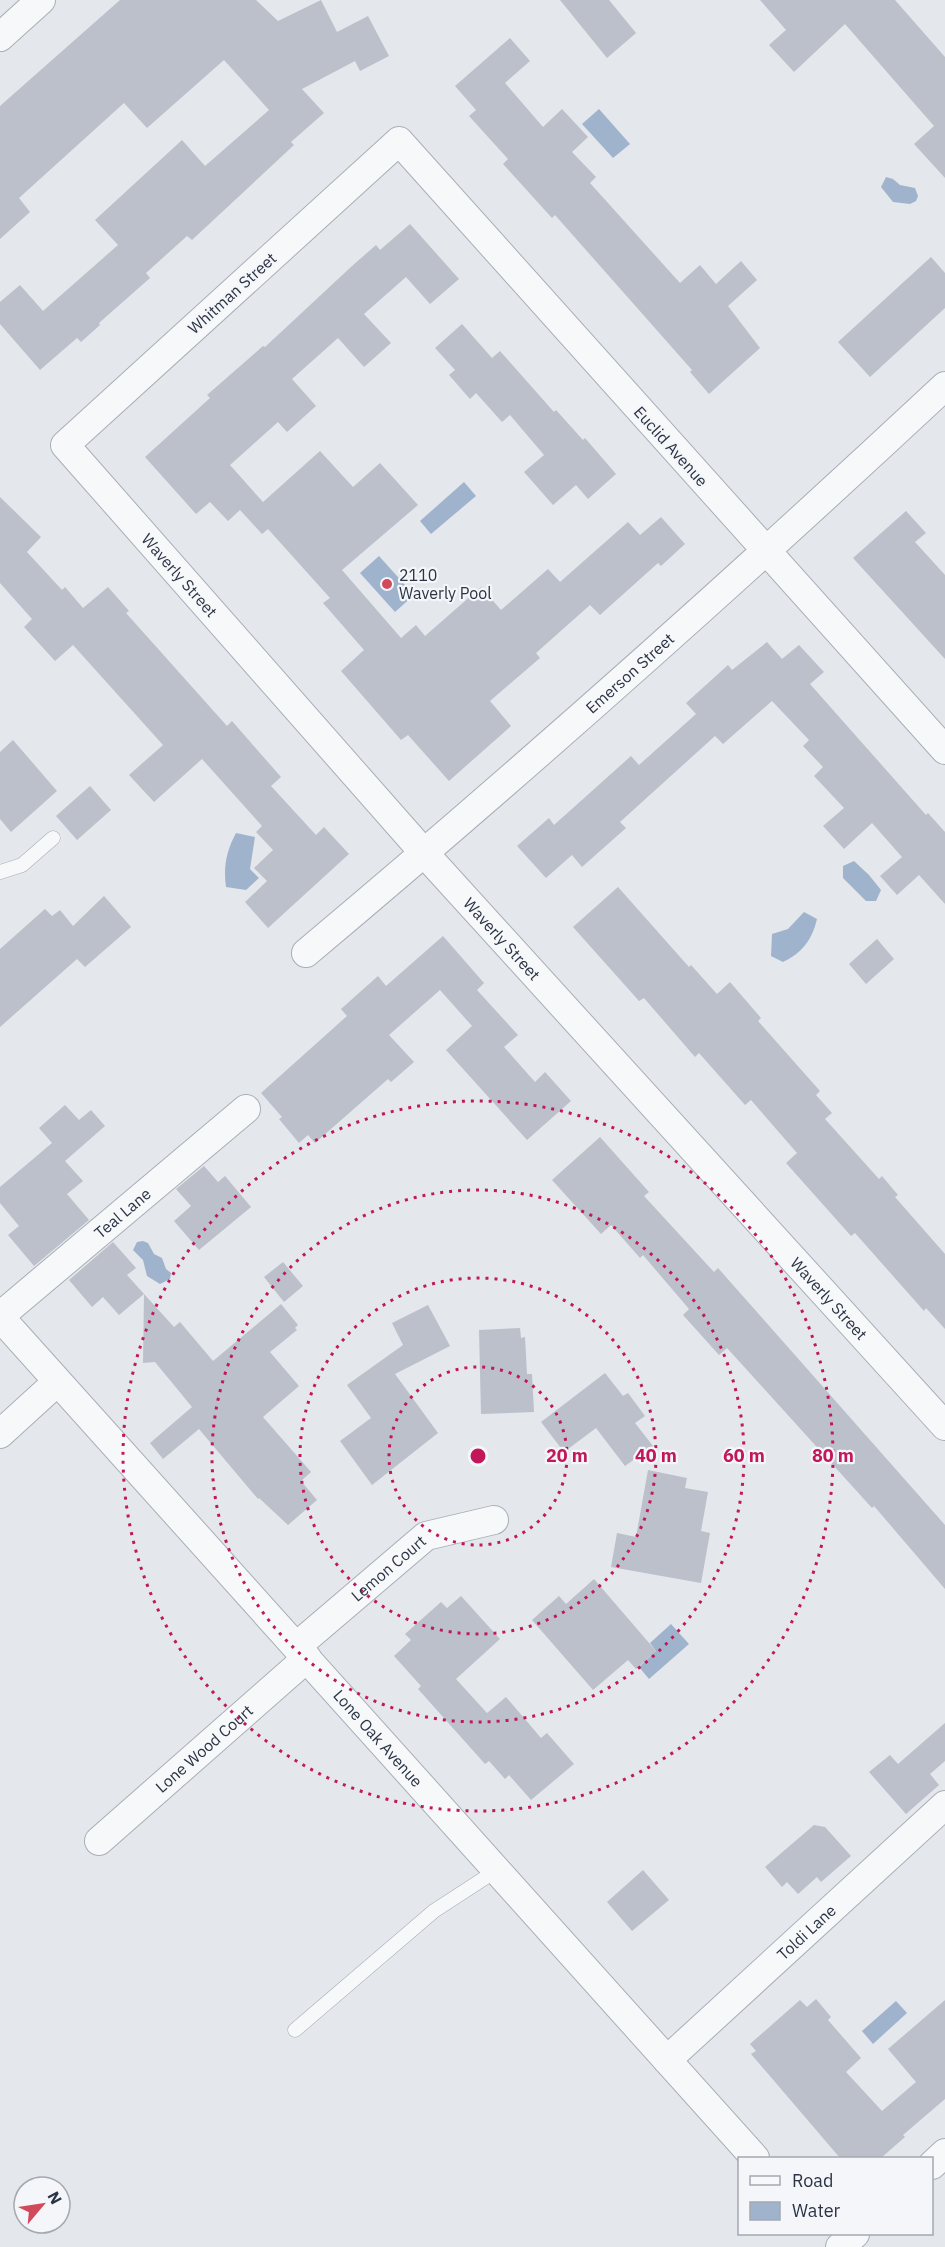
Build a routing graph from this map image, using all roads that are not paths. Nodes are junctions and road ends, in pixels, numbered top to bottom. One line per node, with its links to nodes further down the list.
1 (41, 0): 2 (street)
2 (0, 37)
3 (399, 141): 5 (street, Whitman Street); 6 (street, Euclid Avenue)
4 (945, 386): 6 (street, Emerson Street)
5 (65, 445): 9 (street, Waverly Street)
6 (766, 552): 7 (street, Euclid Avenue); 9 (street, Emerson Street)
7 (945, 750)
8 (52, 838): 10 (lane)
9 (425, 854): 11 (street, Emerson Street); 15 (street, Waverly Street)
10 (0, 872)
11 (306, 953)
12 (246, 1109): 13 (street, Teal Lane)
13 (0, 1317): 14 (street, Lone Oak Avenue)
14 (57, 1382): 16 (street); 18 (street, Lone Oak Avenue)
15 (945, 1426)
16 (0, 1434)
17 (494, 1520): 18 (street, Lemon Court)
18 (302, 1652): 20 (street, Lone Wood Court); 21 (street, Lone Oak Avenue)
19 (945, 1804): 23 (street, Toldi Lane)
20 (99, 1841)
21 (497, 1870): 22 (lane); 23 (street, Lone Oak Avenue)
22 (295, 2030)
23 (667, 2060): 25 (street, Lone Oak Avenue)
24 (945, 2153): 26 (street)
25 (754, 2157)
26 (933, 2164)
27 (824, 2235): 29 (street)
28 (854, 2235): 29 (street)
29 (838, 2247)

